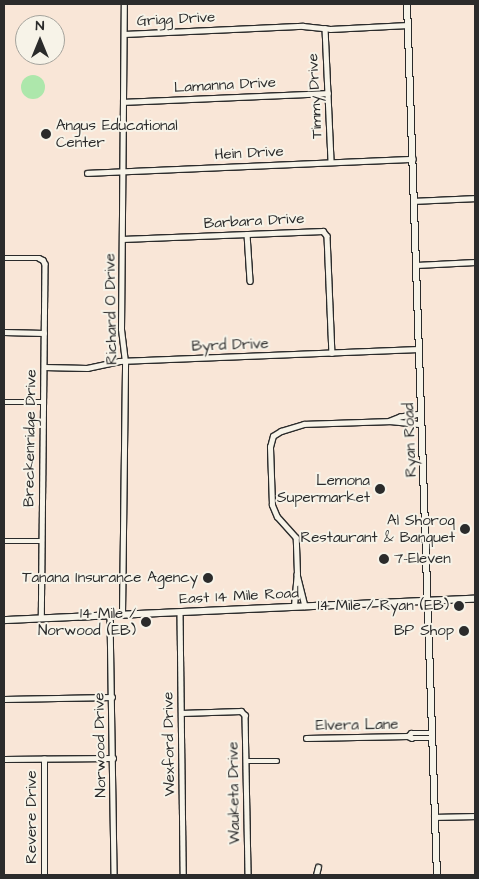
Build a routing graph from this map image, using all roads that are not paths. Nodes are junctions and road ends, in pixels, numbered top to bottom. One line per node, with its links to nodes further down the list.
1 (124, 4): 5 (street, Richard O Drive)
2 (407, 4): 3 (main road, Ryan Road)
3 (408, 24): 4 (street, Grigg Drive); 8 (main road, Ryan Road)
4 (325, 28): 5 (street, Grigg Drive); 6 (street, Timmy Drive)
5 (124, 34): 7 (street, Richard O Drive)
6 (328, 93): 7 (street, Lamanna Drive); 9 (street, Timmy Drive)
7 (123, 102): 10 (street, Richard O Drive)
8 (412, 158): 9 (street, Hein Drive); 13 (main road, Ryan Road)
9 (331, 162): 10 (street, Hein Drive)
10 (123, 171): 11 (street, Hein Drive); 15 (street, Richard O Drive)
11 (87, 173)
12 (475, 198): 13 (street)
13 (414, 201): 18 (main road, Ryan Road)
14 (247, 234): 15 (street, Barbara Drive); 19 (street); 23 (street, Barbara Drive)
15 (122, 239): 24 (street, Richard O Drive)
16 (4, 258): 21 (street, Breckenridge Drive)
17 (475, 262): 18 (street)
18 (416, 265): 22 (main road, Ryan Road)
19 (250, 281)
20 (4, 332): 21 (street)
21 (44, 333): 25 (street, Breckenridge Drive)
22 (419, 349): 23 (street, Byrd Drive); 28 (main road, Ryan Road)
23 (332, 353): 24 (street, Byrd Drive)
24 (125, 362): 25 (street, Byrd Drive); 39 (street, Richard O Drive)
25 (44, 367): 27 (street, Breckenridge Drive)
26 (4, 402): 27 (street)
27 (43, 402): 32 (street, Breckenridge Drive)
28 (421, 414): 29 (street); 30 (main road, Ryan Road)
29 (390, 421): 30 (street); 33 (street)
30 (422, 424): 35 (main road, Ryan Road)
31 (4, 541): 32 (street)
32 (42, 541): 41 (street, Breckenridge Drive)
33 (298, 574): 36 (street); 37 (street)
34 (475, 599): 35 (main road, East 14 Mile Road)
35 (428, 601): 37 (main road, East 14 Mile Road); 46 (main road, Ryan Road)
36 (294, 606): 37 (main road, East 14 Mile Road); 38 (main road, East 14 Mile Road)
37 (305, 606)
38 (180, 612): 39 (main road, East 14 Mile Road); 45 (street, Wexford Drive)
39 (122, 614): 40 (main road, East 14 Mile Road)
40 (110, 615): 41 (main road, East 14 Mile Road); 43 (street, Norwood Drive)
41 (41, 618): 42 (main road, East 14 Mile Road)
42 (4, 620)
43 (112, 698): 44 (street); 48 (street, Norwood Drive)
44 (4, 699)
45 (181, 713): 51 (street, Wauketa Drive); 58 (street, Wexford Drive)
46 (431, 735): 47 (street, Elvera Lane); 54 (main road, Ryan Road)
47 (306, 738)
48 (112, 758): 50 (street); 57 (street, Norwood Drive)
49 (4, 759): 50 (street)
50 (44, 759): 56 (street, Revere Drive)
51 (246, 761): 52 (street); 59 (street, Wauketa Drive)
52 (277, 761)
53 (475, 816): 54 (street)
54 (434, 817): 61 (main road, Ryan Road)
55 (318, 867): 60 (street)
56 (44, 875)
57 (114, 875)
58 (183, 875)
59 (248, 875)
60 (316, 875)
61 (437, 875)

